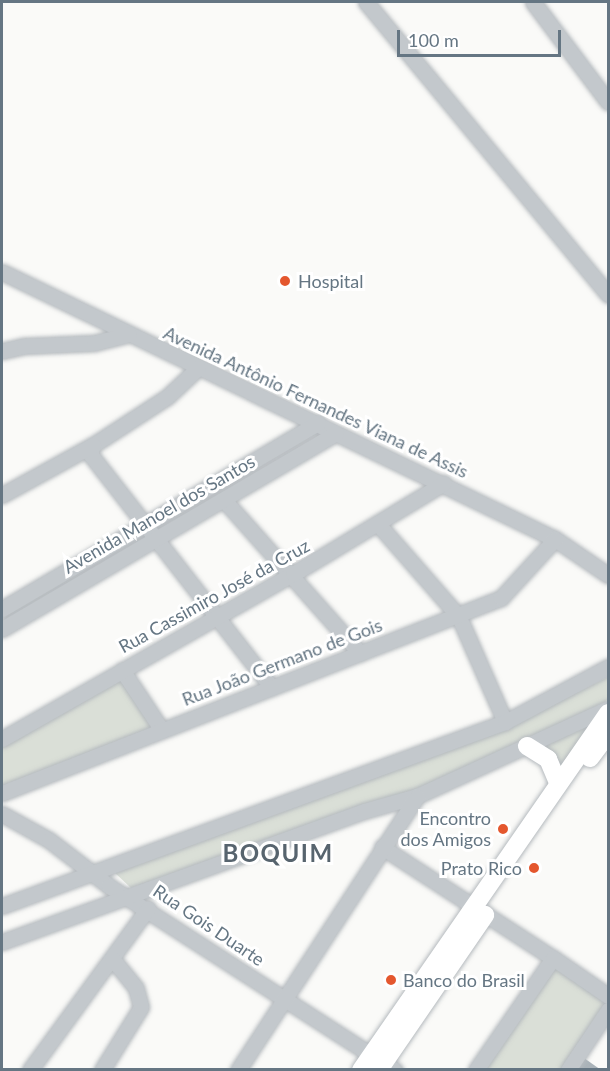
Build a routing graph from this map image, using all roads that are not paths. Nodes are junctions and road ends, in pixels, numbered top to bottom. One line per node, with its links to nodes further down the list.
1 (366, 2): 5 (street)
2 (532, 2): 3 (street)
3 (609, 102)
4 (2, 272): 6 (street, Avenida Antônio Fernandes Viana de Assis)
5 (609, 295)
6 (129, 334): 7 (street); 8 (street, Avenida Antônio Fernandes Viana de Assis)
7 (2, 351)
8 (198, 368): 9 (street, Avenida Antônio Fernandes Viana de Assis); 11 (street)
9 (318, 423): 10 (street, Avenida Antônio Fernandes Viana de Assis); 16 (street, Avenida Manoel dos Santos)
10 (336, 433): 12 (street, Avenida Antônio Fernandes Viana de Assis); 14 (street, Avenida Manoel dos Santos)
11 (92, 452): 13 (street); 16 (street)
12 (444, 483): 15 (street, Rua Cassimiro José da Cruz); 18 (street, Avenida Antônio Fernandes Viana de Assis)
13 (2, 495)
14 (224, 500): 17 (street, Avenida Manoel dos Santos); 19 (street)
15 (378, 524): 19 (street, Rua Cassimiro José da Cruz); 24 (street)
16 (147, 525): 17 (street); 21 (street, Avenida Manoel dos Santos)
17 (158, 539): 22 (street, Avenida Manoel dos Santos); 23 (street)
18 (555, 539): 20 (street, Avenida Antônio Fernandes Viana de Assis); 24 (street, Rua João Germano de Gois)
19 (293, 574): 23 (street, Rua Cassimiro José da Cruz); 26 (street)
20 (609, 575)
21 (6, 602): 22 (street)
22 (30, 612): 25 (street, Avenida Manoel dos Santos)
23 (216, 617): 28 (street, Rua Cassimiro José da Cruz); 29 (street)
24 (459, 617): 26 (street, Rua João Germano de Gois); 31 (street)
25 (2, 629)
26 (360, 653): 29 (street, Rua João Germano de Gois)
27 (609, 667): 31 (street)
28 (122, 670): 32 (street); 34 (street, Rua Cassimiro José da Cruz)
29 (272, 688): 32 (street, Rua João Germano de Gois)
30 (609, 710): 35 (street); 36 (main road)
31 (505, 722): 41 (street)
32 (161, 729): 37 (street, Rua João Germano de Gois)
33 (609, 734): 45 (main road)
34 (2, 739)
35 (527, 746): 36 (main road); 38 (street)
36 (558, 783): 45 (main road)
37 (2, 793)
38 (417, 796): 40 (street); 42 (street)
39 (2, 814): 41 (street, Rua Gois Duarte)
40 (382, 847): 45 (street); 50 (street)
41 (93, 872): 42 (street, Rua Gois Duarte); 43 (street)
42 (130, 896): 44 (street, Rua Gois Duarte); 46 (street)
43 (2, 906)
44 (148, 908): 47 (street); 50 (street, Rua Gois Duarte)
45 (480, 911): 48 (street); 52 (main road)
46 (2, 942)
47 (112, 958): 53 (street); 54 (street)
48 (553, 958): 49 (street); 57 (street)
49 (609, 996)
50 (284, 998): 52 (street, Rua Gois Duarte); 55 (street)
51 (609, 1010): 58 (street)
52 (382, 1064): 56 (main road)
53 (30, 1070)
54 (102, 1070)
55 (238, 1070)
56 (361, 1070)
57 (476, 1070)
58 (568, 1070)

